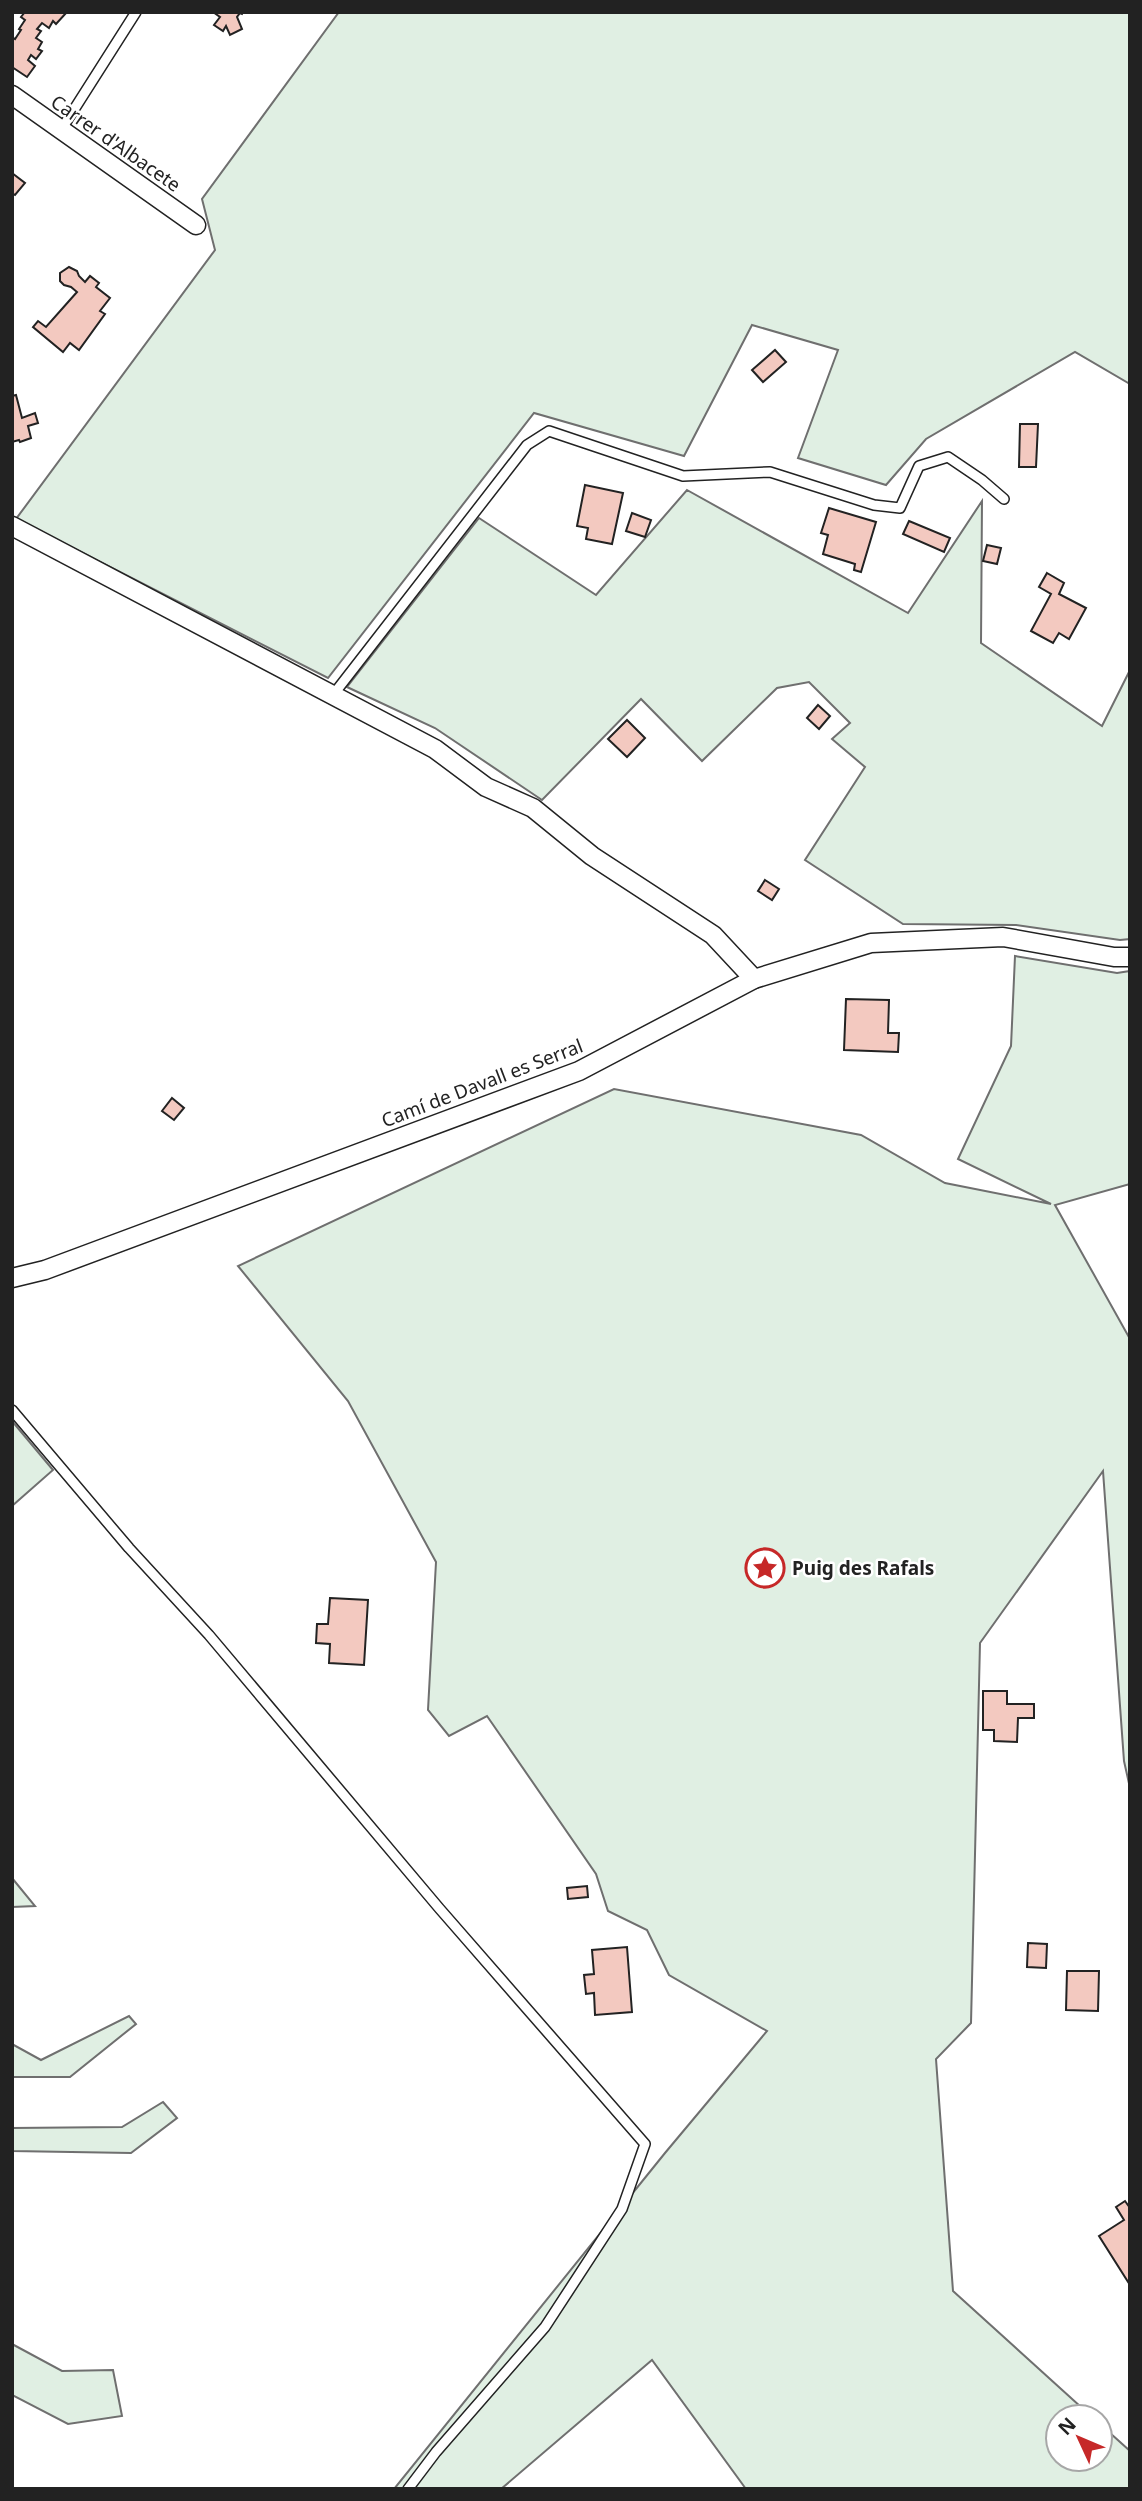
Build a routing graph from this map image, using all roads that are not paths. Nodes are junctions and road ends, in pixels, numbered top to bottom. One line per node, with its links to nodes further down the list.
1 (136, 12): 3 (lane)
2 (12, 94): 3 (street, Carrer d'Albacete)
3 (61, 130): 4 (street, Carrer d'Albacete)
4 (196, 225)
5 (1004, 499): 7 (lane)
6 (12, 526): 7 (street)
7 (332, 696): 9 (street)
8 (1130, 957): 9 (street, Camí de Davall es Serral)
9 (754, 979): 10 (street, Camí de Davall es Serral)
10 (12, 1278)
11 (12, 1410): 12 (lane)
12 (408, 2489)

